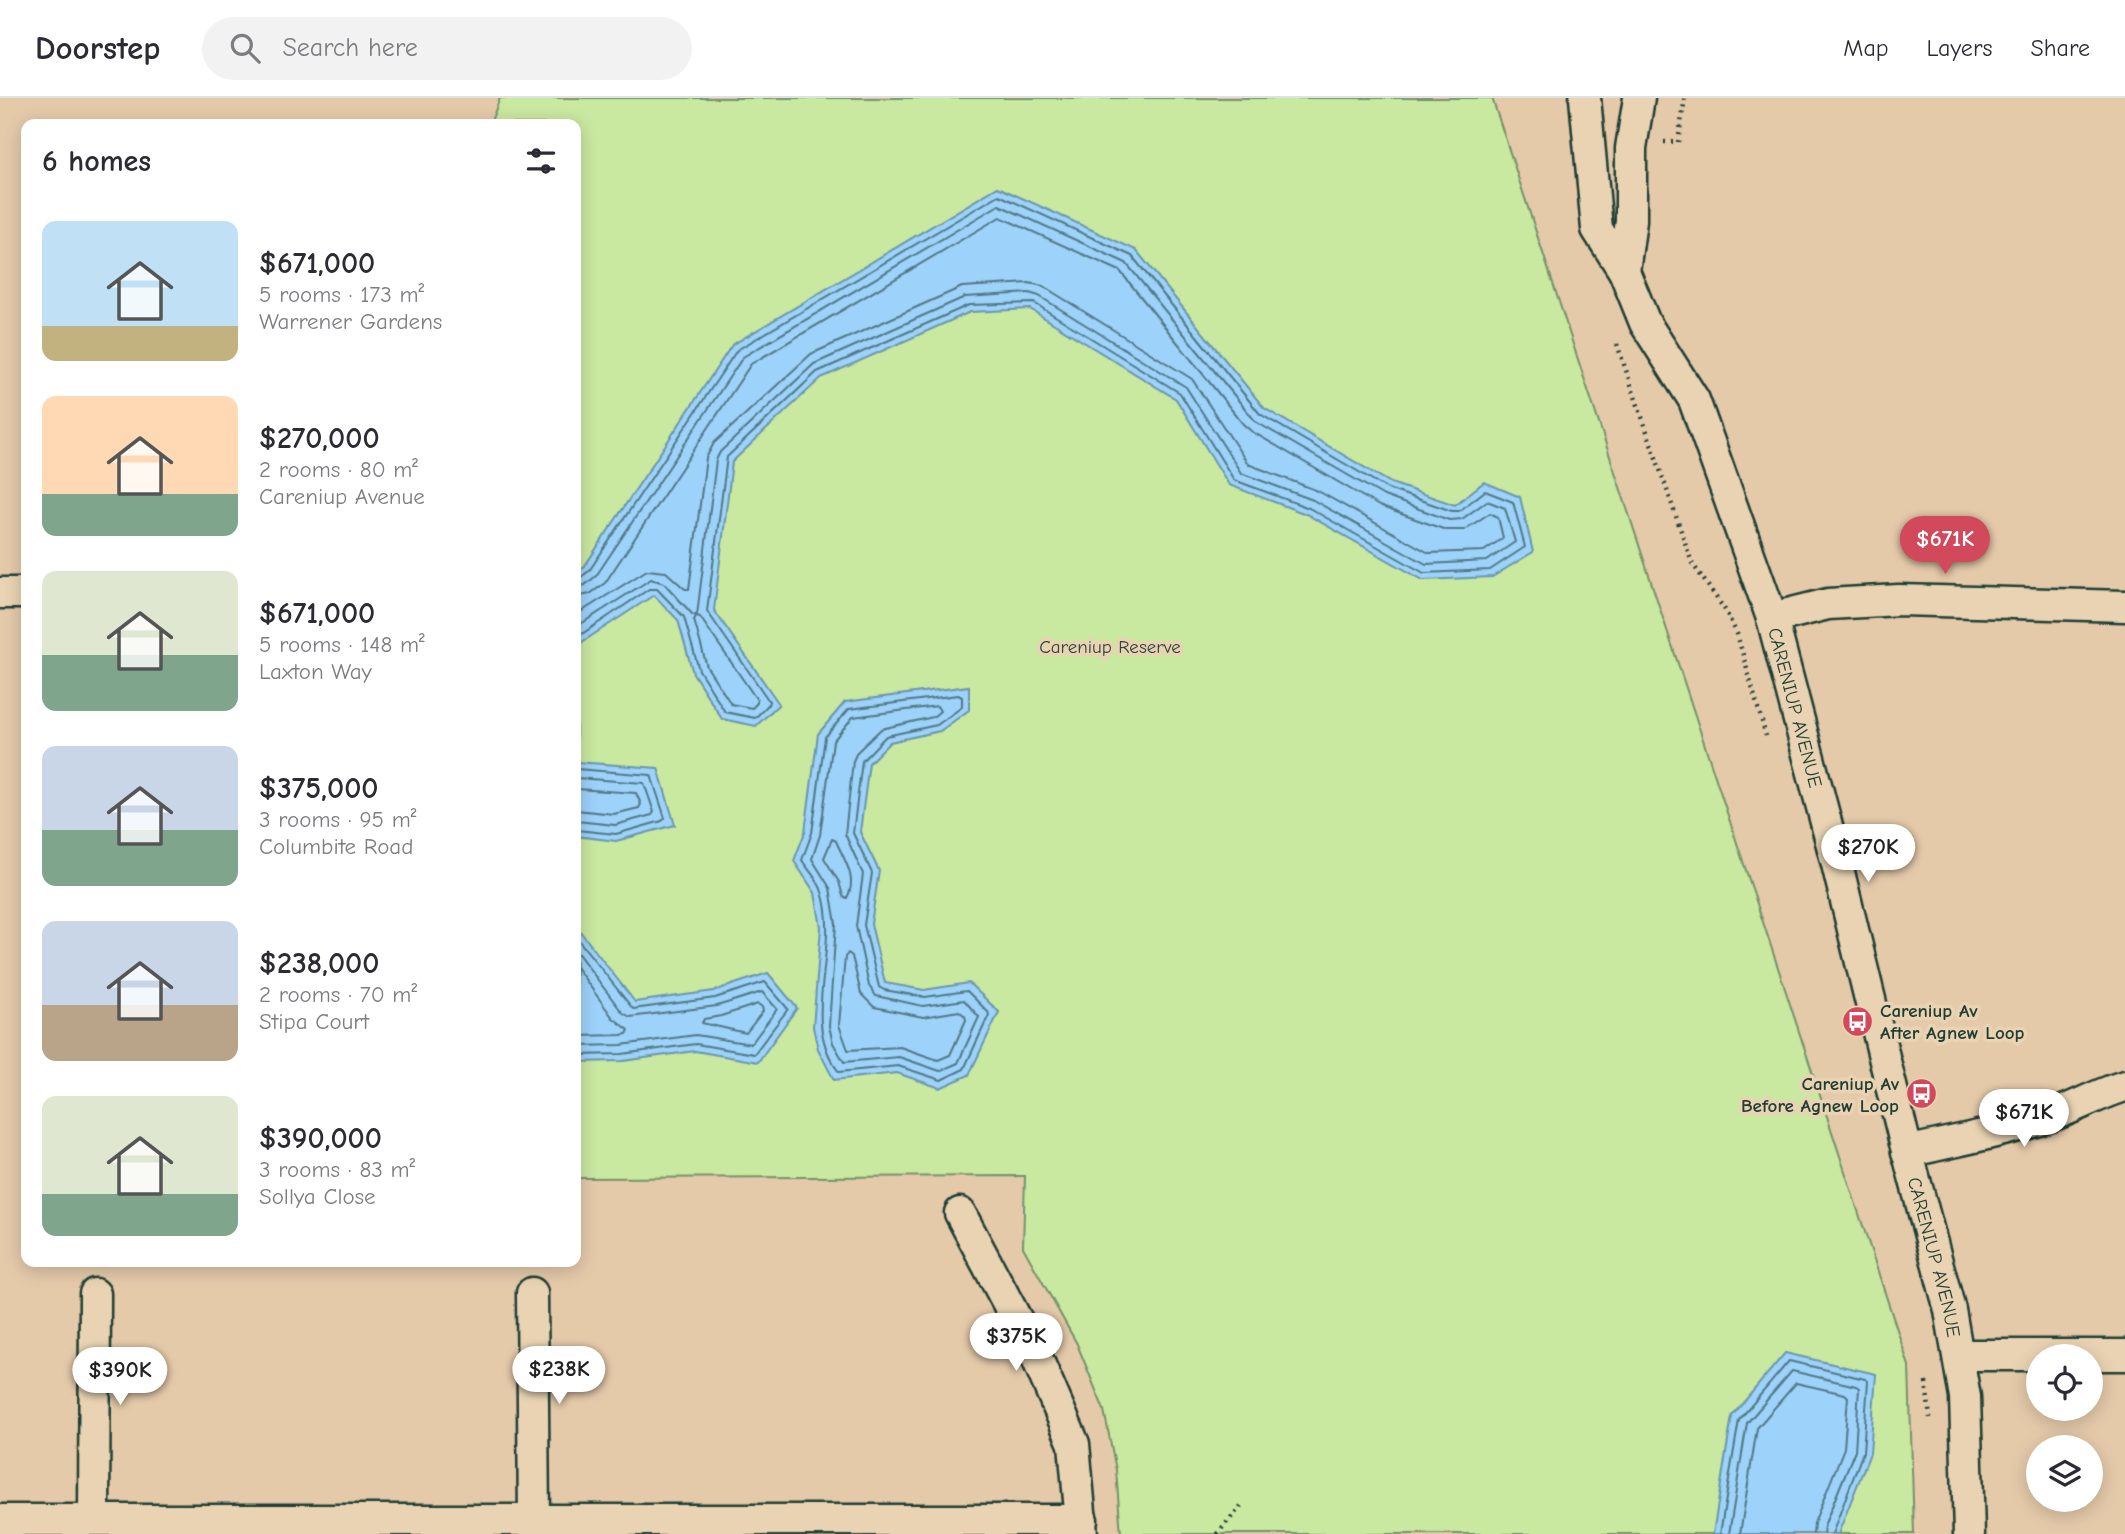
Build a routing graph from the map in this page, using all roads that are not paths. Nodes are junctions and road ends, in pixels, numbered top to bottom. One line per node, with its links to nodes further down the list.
1 (1585, 98): 3 (street, CARENIUP AVENUE)
2 (1639, 98): 3 (street, CARENIUP AVENUE)
3 (1624, 271): 7 (street, CARENIUP AVENUE)
4 (0, 593): 5 (street)
5 (21, 593)
6 (2125, 606): 7 (street)
7 (1772, 618): 9 (street, CARENIUP AVENUE)
8 (2125, 1086): 9 (street)
9 (1908, 1152): 13 (street, CARENIUP AVENUE)
10 (960, 1213): 18 (street)
11 (533, 1293): 17 (street)
12 (95, 1294): 16 (street)
13 (1959, 1355): 14 (street); 19 (street, CARENIUP AVENUE)
14 (2125, 1355)
15 (0, 1520): 16 (street)
16 (94, 1520): 17 (street)
17 (534, 1520): 18 (street)
18 (1082, 1527)
19 (1969, 1534)

